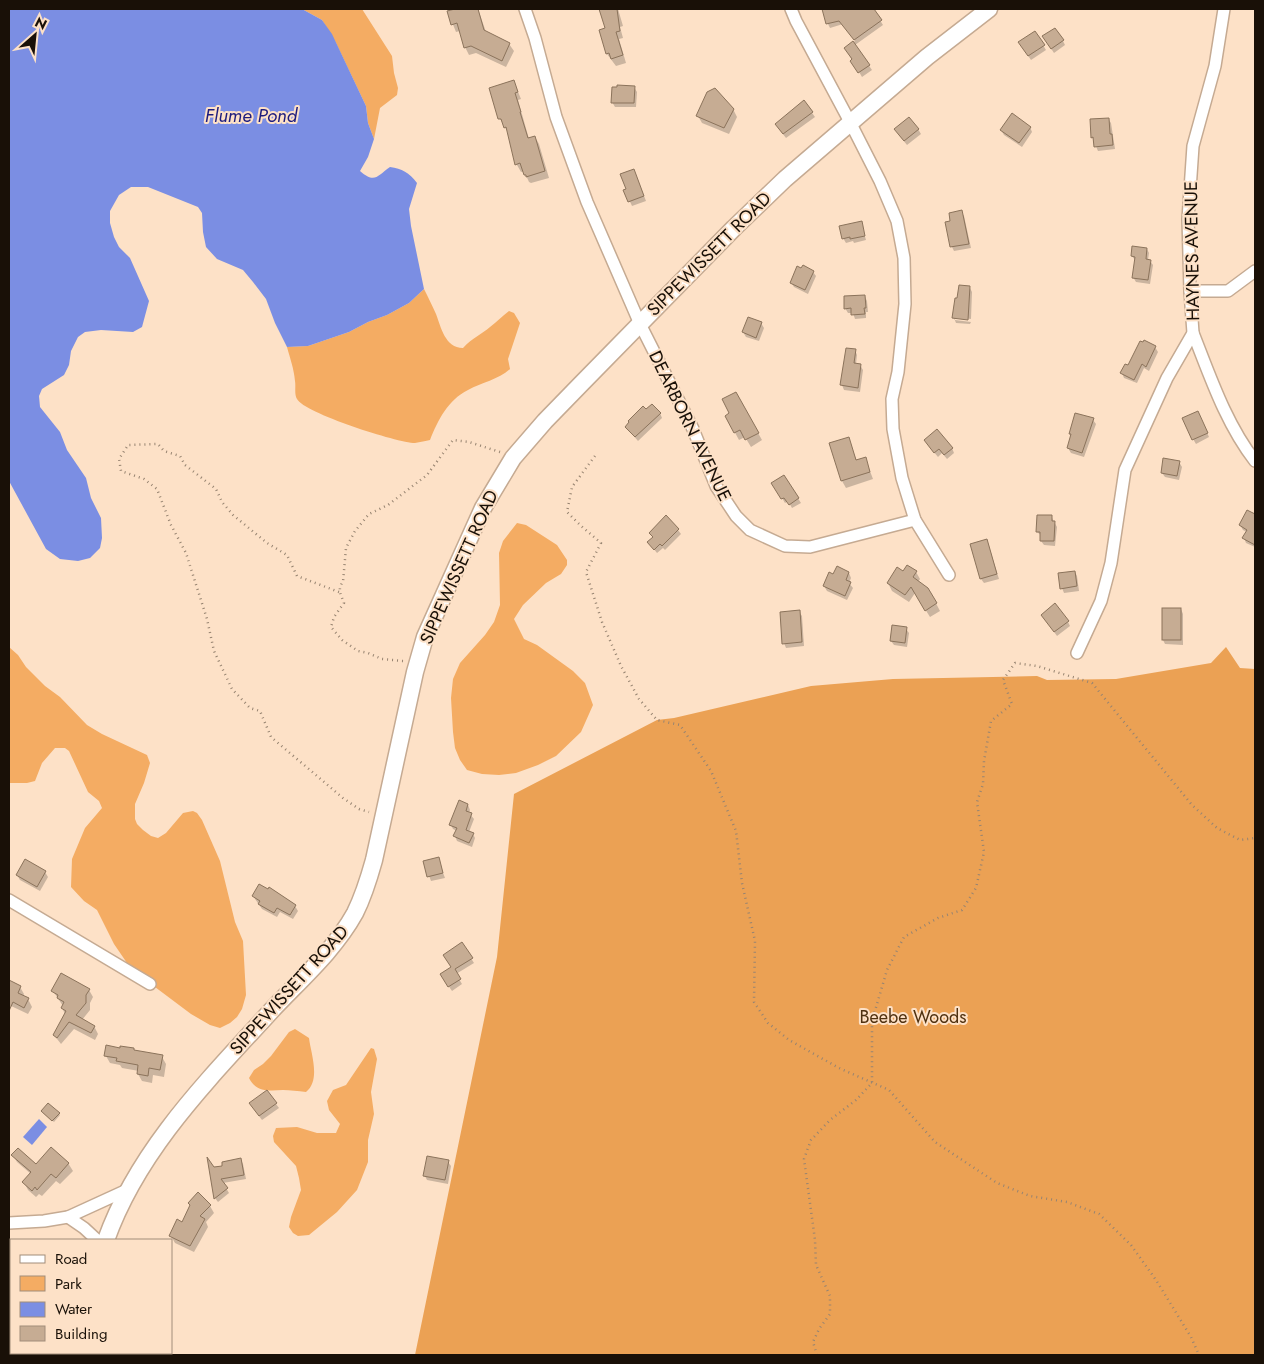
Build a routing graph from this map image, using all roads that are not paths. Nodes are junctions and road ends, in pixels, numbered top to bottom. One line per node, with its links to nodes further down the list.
1 (525, 9): 8 (street, DEARBORN AVENUE)
2 (792, 9): 5 (street)
3 (989, 9): 5 (main road, SIPPEWISSETT ROAD)
4 (1224, 9): 7 (street, HAYNES AVENUE)
5 (850, 122): 8 (main road, SIPPEWISSETT ROAD); 11 (street)
6 (1255, 272): 7 (street)
7 (1190, 291): 9 (street, HAYNES AVENUE)
8 (640, 324): 11 (street, DEARBORN AVENUE); 16 (main road, SIPPEWISSETT ROAD)
9 (1193, 333): 10 (street); 13 (street, HAYNES AVENUE)
10 (1255, 461)
11 (915, 520): 12 (street)
12 (949, 575)
13 (1077, 653)
14 (9, 900): 15 (street)
15 (150, 984)
16 (127, 1190): 17 (street); 20 (main road, SIPPEWISSETT ROAD)
17 (68, 1217): 18 (street); 19 (street)
18 (9, 1223)
19 (96, 1239)
20 (106, 1239)

